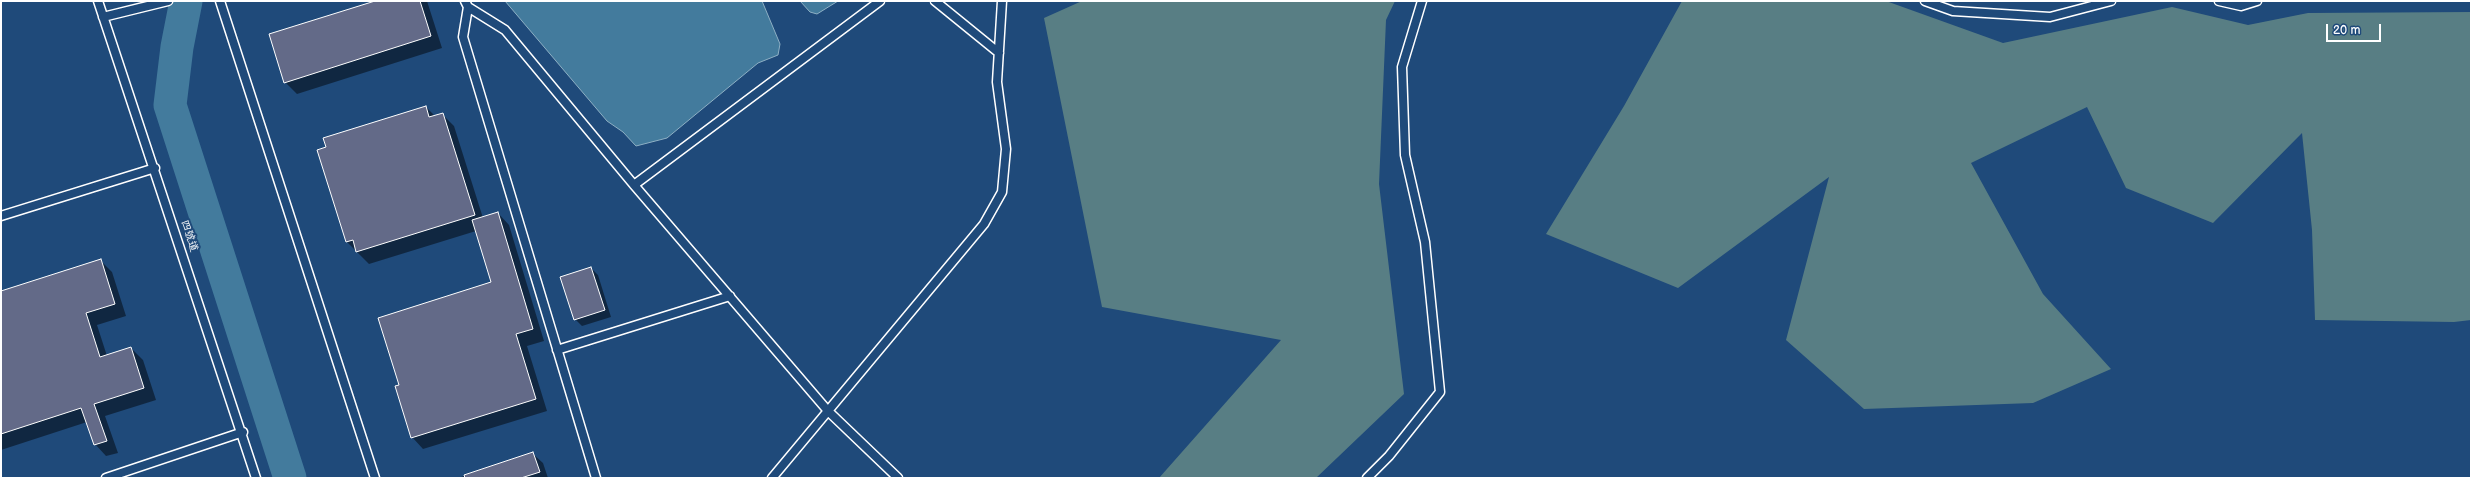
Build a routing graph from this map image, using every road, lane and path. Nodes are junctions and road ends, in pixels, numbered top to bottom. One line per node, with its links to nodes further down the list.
1 (98, 1): 13 (lane, 四號道)
2 (168, 1): 13 (lane)
3 (220, 1): 24 (lane)
4 (880, 1): 16 (lane)
5 (935, 1): 14 (lane)
6 (1002, 1): 14 (lane)
7 (1422, 1): 28 (lane)
8 (1925, 1): 9 (lane)
9 (2111, 1)
10 (2219, 1): 11 (lane)
11 (2257, 1)
12 (466, 4): 16 (lane); 19 (lane)
13 (103, 17): 15 (lane, 四號道)
14 (999, 53): 20 (lane)
15 (155, 168): 17 (lane); 21 (lane, 四號道)
16 (634, 185): 18 (lane)
17 (1, 216)
18 (730, 296): 19 (lane); 20 (lane)
19 (558, 350): 25 (lane)
20 (828, 411): 26 (lane); 27 (lane)
21 (242, 432): 22 (lane); 23 (lane, 四號道)
22 (106, 478)
23 (256, 478)
24 (375, 478)
25 (596, 478)
26 (772, 478)
27 (898, 478)
28 (1367, 478)

